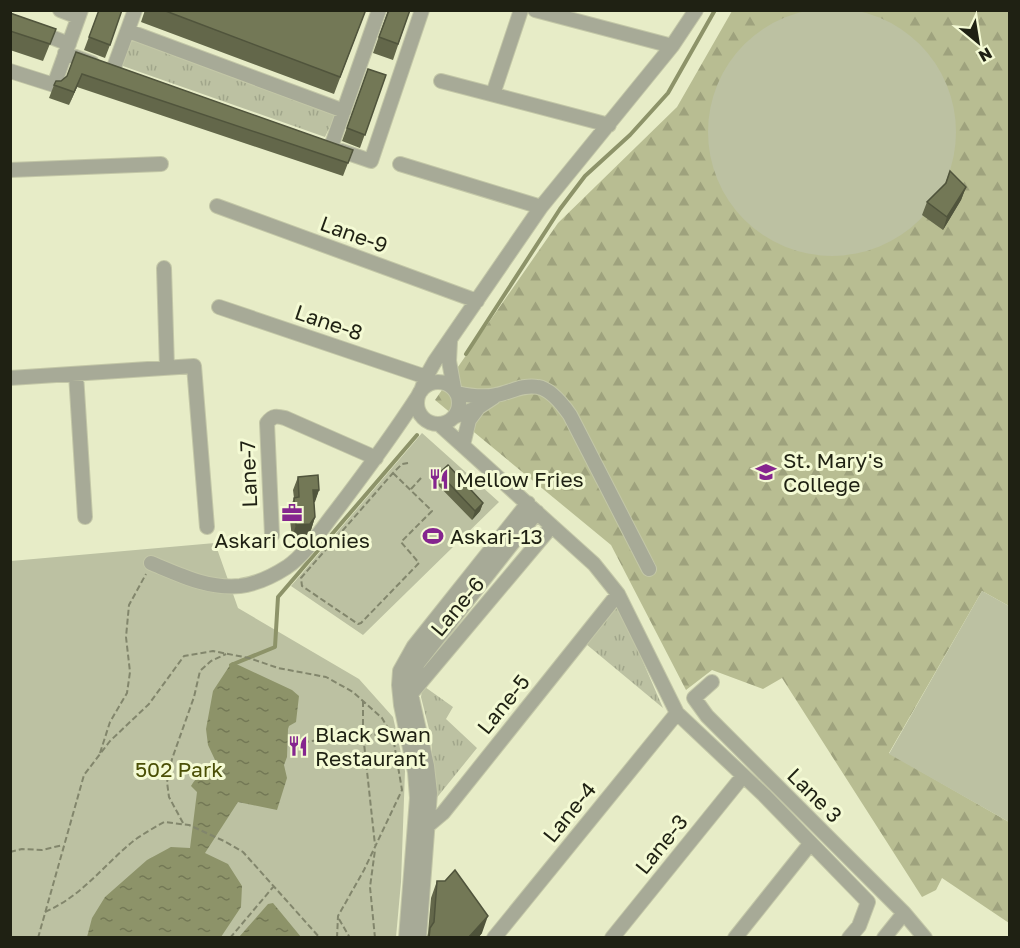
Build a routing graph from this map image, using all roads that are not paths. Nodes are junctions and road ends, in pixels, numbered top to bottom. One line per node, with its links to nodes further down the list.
1 (60, 10): 7 (street)
2 (135, 10): 10 (street)
3 (422, 10): 16 (street)
4 (521, 10): 15 (street)
5 (535, 10): 11 (street)
6 (696, 10): 11 (street)
7 (80, 14): 12 (street)
8 (373, 18): 16 (street)
9 (10, 21): 12 (street)
10 (128, 31): 12 (street); 16 (street)
11 (672, 46): 17 (street)
12 (67, 49): 13 (street)
13 (10, 71)
14 (441, 81): 15 (street)
15 (493, 94): 17 (street)
16 (344, 111)
17 (609, 125): 22 (street)
18 (161, 164): 20 (street)
19 (400, 164): 22 (street)
20 (10, 170)
21 (217, 206): 24 (street, Lane-9)
22 (541, 207): 24 (street)
23 (164, 268): 27 (street)
24 (477, 301): 26 (street)
25 (219, 307): 30 (street, Lane-8)
26 (450, 342): 30 (street); 31 (street)
27 (167, 368): 28 (street); 42 (street)
28 (76, 374): 29 (street); 41 (street)
29 (10, 378)
30 (422, 388): 31 (street); 34 (street); 37 (street)
31 (455, 391): 32 (street); 35 (street)
32 (495, 395): 33 (street); 46 (street)
33 (479, 407): 35 (street); 38 (street)
34 (420, 414): 36 (street); 37 (street)
35 (456, 416): 36 (street)
36 (440, 425): 38 (street)
37 (387, 443): 39 (street)
38 (463, 445): 40 (street)
39 (376, 458): 44 (street, Lane-7); 45 (street)
40 (533, 508): 47 (street); 49 (street); 50 (street)
41 (85, 517)
42 (207, 527)
43 (546, 532): 49 (street, Lane-6)
44 (272, 535)
45 (152, 563)
46 (649, 569)
47 (618, 594): 51 (street); 53 (street, Lane-5)
48 (712, 682): 56 (street, Lane 3)
49 (411, 694): 50 (street, Lane-6); 53 (street)
50 (401, 705): 54 (street)
51 (677, 713): 52 (street); 59 (street, Lane-4)
52 (743, 776): 55 (street); 60 (street, Lane-3)
53 (428, 827): 54 (street, Lane-5); 58 (street)
54 (414, 834): 57 (street)
55 (810, 844): 61 (street); 62 (street)
56 (904, 913): 63 (street); 64 (street)
57 (406, 938)
58 (419, 938)
59 (494, 938)
60 (612, 938)
61 (735, 938)
62 (849, 938)
63 (884, 938)
64 (925, 938)

